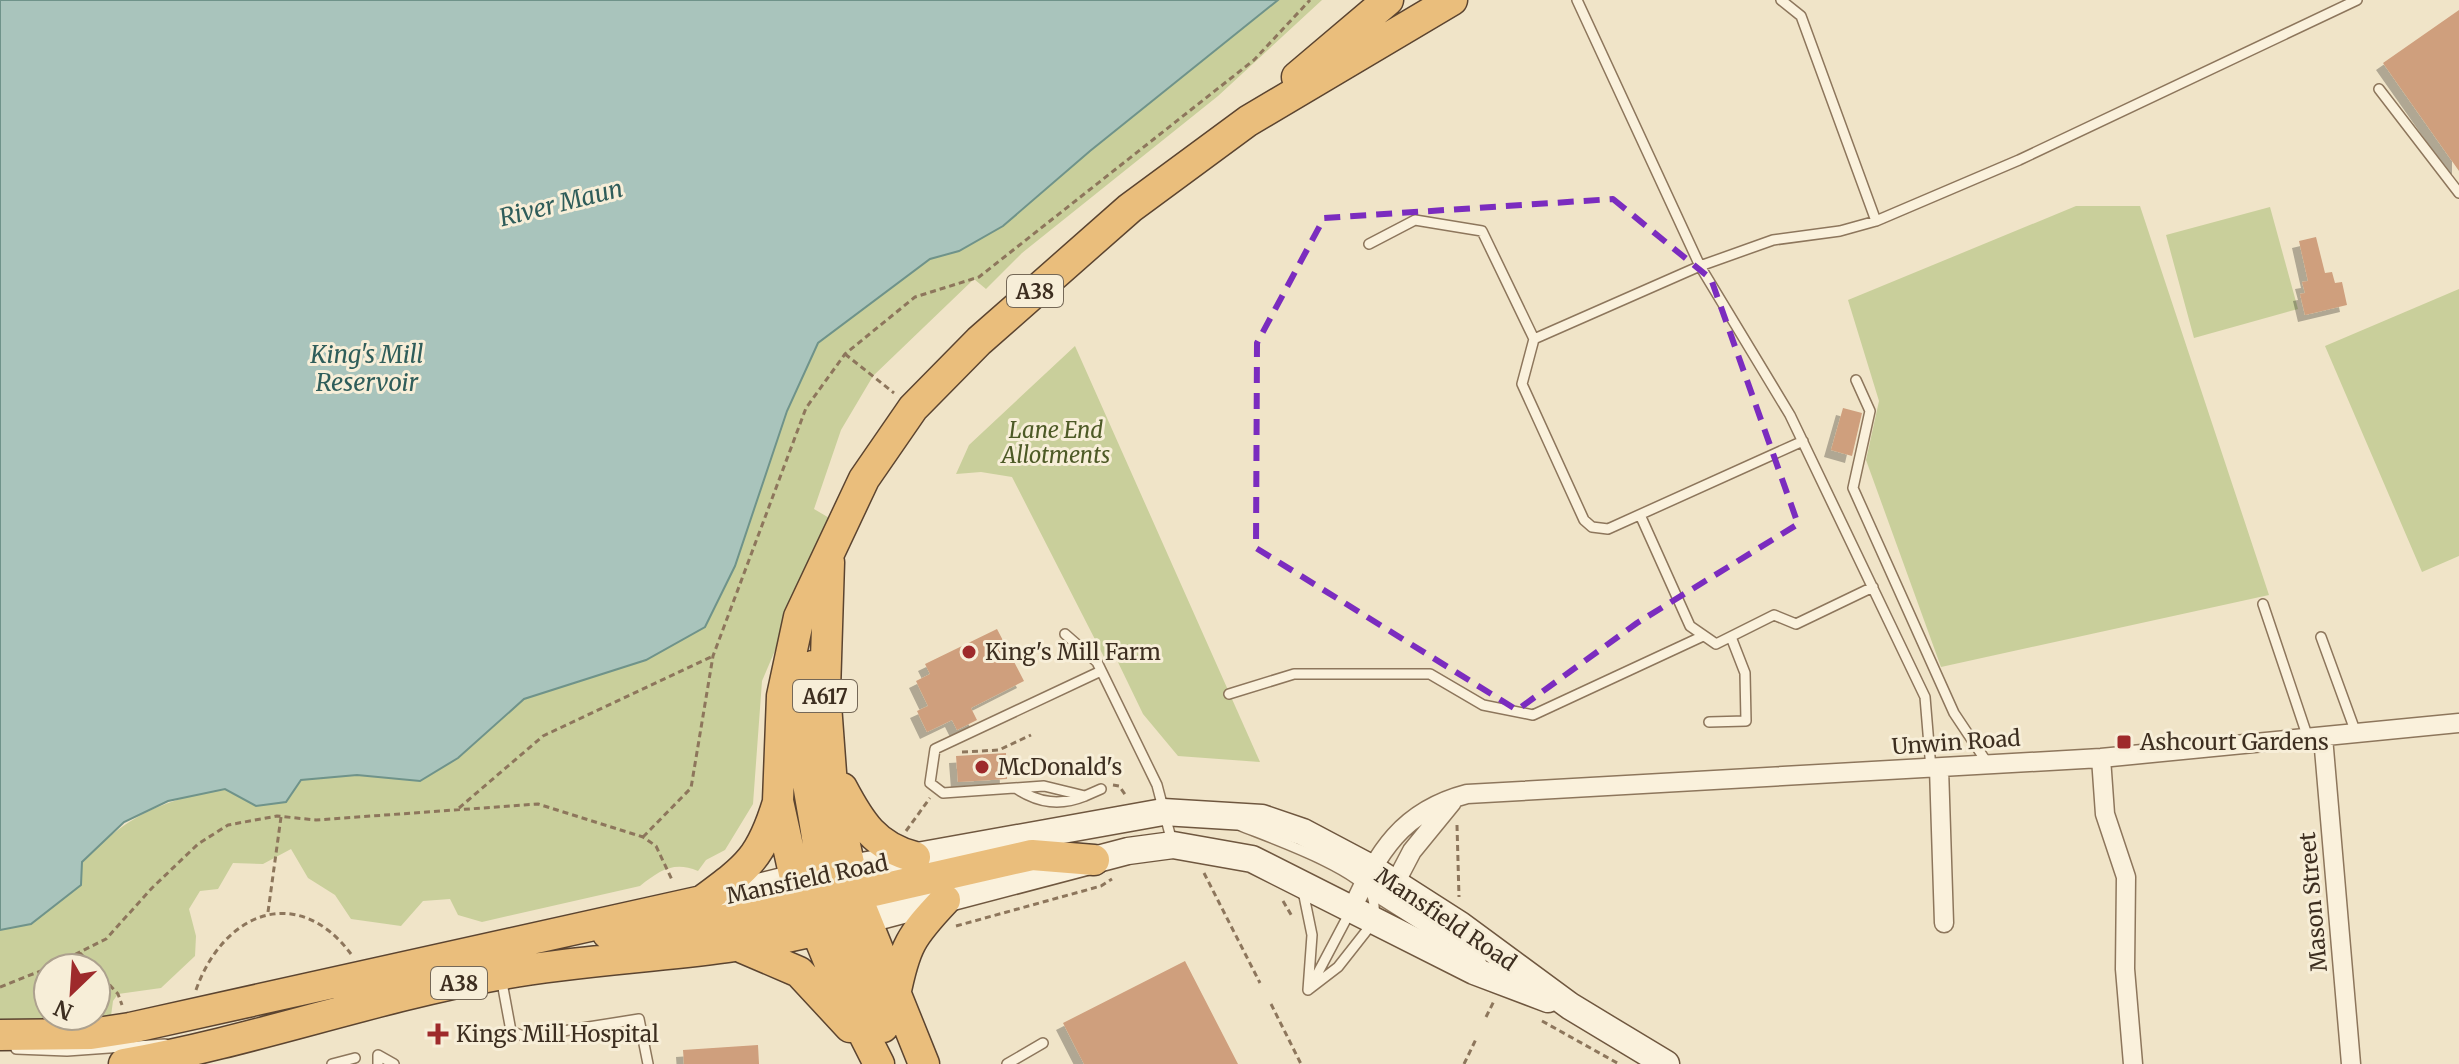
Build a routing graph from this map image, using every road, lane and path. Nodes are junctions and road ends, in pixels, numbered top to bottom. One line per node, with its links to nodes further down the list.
1 (1388, 0): 7 (highway, A38)
2 (1452, 0): 7 (highway, A38)
3 (1577, 0): 11 (lane)
4 (1781, 0): 9 (lane)
5 (2357, 0): 9 (lane)
6 (2379, 89): 8 (lane)
7 (1248, 121): 15 (highway, A38)
8 (2459, 193)
9 (1876, 221): 11 (lane)
10 (1369, 244): 12 (lane)
11 (1700, 266): 12 (lane); 16 (lane)
12 (1534, 339): 17 (lane)
13 (845, 354): 15 (path)
14 (1856, 380): 36 (lane)
15 (913, 408): 18 (highway, A38)
16 (1803, 441): 17 (lane); 19 (lane)
17 (1641, 517): 23 (lane)
18 (829, 554): 21 (highway, A38); 44 (highway, A38)
19 (1873, 587): 24 (lane); 38 (lane)
20 (2263, 604): 33 (lane)
21 (828, 627): 37 (highway, A617); 58 (highway)
22 (1065, 634): 27 (lane)
23 (1701, 637): 24 (lane); 28 (lane)
24 (1731, 637): 29 (lane)
25 (2321, 637): 31 (lane)
26 (713, 656): 46 (path)
27 (1101, 671): 40 (lane); 47 (lane)
28 (1229, 694)
29 (1709, 722)
30 (2459, 723): 31 (street, Unwin Road)
31 (2356, 733): 33 (street, Unwin Road)
32 (1031, 735): 34 (path)
33 (2316, 738): 35 (street, Unwin Road); 102 (street, Mason Street)
34 (955, 752)
35 (2101, 758): 36 (street, Unwin Road); 101 (street)
36 (1988, 764): 38 (street, Unwin Road)
37 (830, 765): 50 (highway); 58 (highway, A617)
38 (1935, 768): 43 (street, Unwin Road); 63 (street)
39 (1102, 785): 42 (lane); 45 (path)
40 (1016, 788): 42 (lane); 42 (lane)
41 (927, 792): 50 (path)
42 (1085, 796)
43 (1456, 797): 54 (street, Unwin Road); 60 (street); 64 (path)
44 (778, 801): 58 (highway, A617); 59 (highway)
45 (1131, 804)
46 (459, 808): 48 (path); 56 (path)
47 (1163, 812): 49 (lane); 50 (main road, Mansfield Road); 54 (main road, Mansfield Road)
48 (281, 817): 61 (path); 68 (path)
49 (1173, 845): 51 (main road, Mansfield Road); 55 (main road, Mansfield Road)
50 (907, 848): 58 (main road, Mansfield Road)
51 (1094, 860): 58 (highway); 62 (main road, Mansfield Road)
52 (1201, 865): 72 (path)
53 (1123, 872): 62 (path)
54 (1367, 876): 60 (main road, Mansfield Road); 60 (street, Unwin Road); 60 (lane)
55 (1299, 880): 60 (main road, Mansfield Road); 75 (lane)
56 (673, 882)
57 (1276, 893): 65 (path)
58 (831, 899): 59 (main road, Mansfield Road); 62 (main road, Mansfield Road); 66 (highway); 67 (highway, Mansfield Road / A38); 77 (highway, A617); 88 (highway, A617); 95 (highway)
59 (702, 901): 66 (highway, Mansfield Road / A38)
60 (1377, 903): 64 (main road, Mansfield Road); 75 (lane); 75 (lane); 76 (main road, Mansfield Road)
61 (268, 912): 69 (path); 80 (path)
62 (945, 915): 77 (highway)
63 (1944, 923)
64 (1460, 925): 79 (main road, Mansfield Road)
65 (1295, 926)
66 (562, 932): 70 (highway, Mansfield Road / A38)
67 (741, 948): 70 (highway, Mansfield Road / A38); 88 (highway)
68 (82, 952)
69 (351, 954)
70 (498, 960): 80 (highway, Mansfield Road / A38); 87 (highway, Mansfield Road / A38); 94 (lane)
71 (32, 974): 73 (path)
72 (1260, 983)
73 (0, 987)
74 (112, 987): 81 (path)
75 (1308, 990)
76 (1499, 990): 79 (main road, Mansfield Road); 82 (path)
77 (895, 995): 96 (highway, A617)
78 (1271, 1004): 98 (path)
79 (1570, 1006): 100 (main road, Mansfield Road)
80 (184, 1009): 83 (highway, Mansfield Road / A38); 87 (lane)
81 (125, 1017)
82 (1486, 1017)
83 (0, 1035)
84 (1477, 1037): 99 (path)
85 (1043, 1043): 97 (lane)
86 (0, 1047): 87 (lane)
87 (168, 1057): 90 (highway, Mansfield Road / A38)
88 (876, 1057)
89 (355, 1058): 91 (lane)
90 (124, 1064)
91 (332, 1064)
92 (378, 1064): 93 (lane)
93 (394, 1064)
94 (648, 1064)
95 (899, 1064)
96 (924, 1064)
97 (1007, 1064)
98 (1301, 1064)
99 (1464, 1064)
100 (1666, 1064)
101 (2133, 1064)
102 (2351, 1064)

